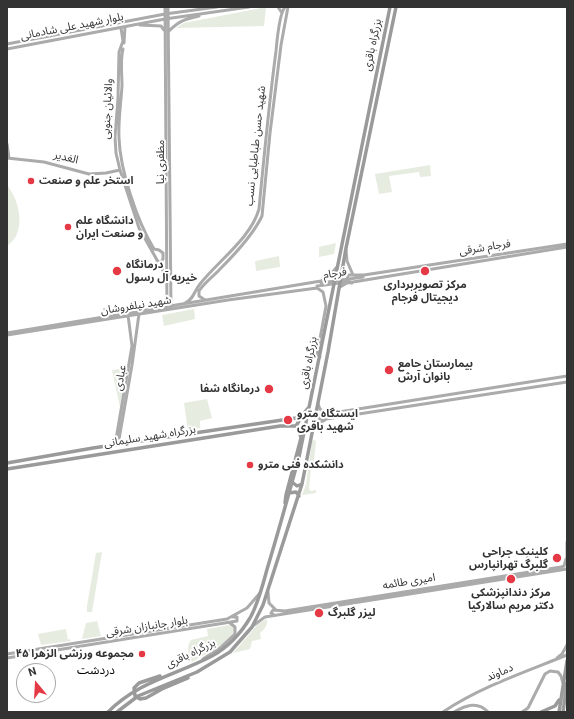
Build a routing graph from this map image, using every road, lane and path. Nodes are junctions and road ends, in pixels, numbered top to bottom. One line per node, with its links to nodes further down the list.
1 (165, 7): 11 (main road)
2 (168, 7): 11 (main road)
3 (217, 7): 10 (main road, بلوار شهید علی شادمانی)
4 (249, 7): 9 (main road)
5 (278, 7): 12 (main road)
6 (287, 7): 12 (main road, شهید حسن طباطبایی نسب); 44 (main road, شهید حسن طباطبایی نسب)
7 (390, 7): 23 (highway, بزرگراه باقری)
8 (396, 7): 24 (highway, بزرگراه باقری)
9 (218, 11): 13 (main road, بلوار شهید علی شادمانی); 17 (main road)
10 (183, 12): 11 (main road, بلوار شهید علی شادمانی); 13 (main road)
11 (167, 13): 14 (main road); 19 (main road, بلوار شهید علی شادمانی)
12 (282, 13): 42 (main road, شهید حسن طباطبایی نسب)
13 (183, 17): 14 (main road, بلوار شهید علی شادمانی)
14 (167, 18): 15 (main road, بلوار شهید علی شادمانی); 17 (main road, مظفری نیا); 18 (main road, مظفری نیا)
15 (136, 24): 16 (main road, بلوار شهید علی شادمانی); 18 (main road)
16 (123, 27): 20 (main road, بلوار شهید علی شادمانی); 28 (main road, والائیان جنوبی)
17 (169, 31): 21 (main road, مظفری نیا)
18 (165, 33): 21 (main road, مظفری نیا)
19 (7, 44)
20 (7, 49)
21 (168, 143): 30 (main road, مظفری نیا); 49 (main road, مظفری نیا)
22 (7, 144): 25 (main road)
23 (361, 150): 24 (highway); 26 (highway, بزرگراه باقری)
24 (367, 151): 27 (highway, بزرگراه باقری)
25 (8, 158): 28 (main road, الغدیر)
26 (359, 159): 27 (highway); 37 (highway, بزرگراه باقری)
27 (365, 160): 32 (highway, بزرگراه باقری)
28 (121, 169): 29 (main road, والائیان جنوبی)
29 (141, 228): 33 (main road, والائیان جنوبی); 35 (main road, والائیان جنوبی)
30 (167, 246): 33 (main road); 45 (main road, مظفری نیا)
31 (567, 246): 36 (main road, فرجام شرقی)
32 (346, 248): 43 (main road); 48 (highway, بزرگراه باقری)
33 (154, 249): 34 (main road, والائیان جنوبی)
34 (163, 259): 35 (main road); 38 (main road)
35 (157, 262): 38 (main road, والائیان جنوبی)
36 (460, 263): 39 (main road, فرجام شرقی); 41 (main road, فرجام شرقی)
37 (337, 267): 46 (main road); 60 (highway, بزرگراه باقری)
38 (161, 268): 45 (main road, والائیان جنوبی)
39 (405, 269): 40 (main road, فرجام); 43 (main road)
40 (396, 273): 41 (main road, فرجام); 51 (main road, فرجام)
41 (406, 273): 47 (main road)
42 (208, 275): 44 (main road); 54 (main road, شهید حسن طباطبایی نسب)
43 (353, 275): 47 (main road)
44 (212, 277): 53 (main road, شهید حسن طباطبایی نسب)
45 (167, 278): 49 (main road, مظفری نیا)
46 (321, 281): 50 (main road); 51 (main road)
47 (352, 283): 48 (main road)
48 (340, 287): 61 (highway, بزرگراه باقری)
49 (169, 288): 52 (main road, مظفری نیا); 56 (main road, مظفری نیا)
50 (321, 290): 51 (main road); 64 (main road)
51 (268, 293): 53 (main road, شهید نیلفروشان); 56 (main road, شهید نیلفروشان)
52 (167, 299): 55 (main road); 56 (main road, مظفری نیا)
53 (207, 301): 54 (main road, شهید نیلفروشان)
54 (178, 305): 56 (main road, شهید نیلفروشان)
55 (158, 308): 56 (main road, شهید نیلفروشان); 58 (main road, شهید نیلفروشان)
56 (169, 308): 57 (main road, شهید نیلفروشان)
57 (139, 314): 58 (main road, شهید نیلفروشان); 74 (main road, عبادی)
58 (128, 315): 59 (main road, شهید نیلفروشان); 74 (main road, عبادی)
59 (7, 334)
60 (322, 341): 61 (highway); 62 (highway, بزرگراه باقری)
61 (330, 343): 63 (highway, بزرگراه باقری)
62 (321, 351): 63 (highway); 64 (highway, بزرگراه باقری)
63 (328, 352): 68 (highway, بزرگراه باقری)
64 (320, 358): 67 (highway, بزرگراه باقری)
65 (567, 376): 69 (main road)
66 (567, 382): 71 (main road)
67 (311, 402): 70 (highway); 81 (highway, بزرگراه باقری)
68 (318, 402): 69 (main road); 73 (highway, بزرگراه باقری)
69 (328, 413): 71 (main road)
70 (296, 418): 72 (highway); 74 (highway, بزرگراه شهید سلیمانی)
71 (326, 419): 73 (main road)
72 (296, 426): 77 (highway, بزرگراه شهید سلیمانی); 85 (highway)
73 (311, 435): 82 (highway, بزرگراه باقری)
74 (117, 445): 75 (highway, بزرگراه شهید سلیمانی)
75 (92, 448): 76 (highway, بزرگراه شهید سلیمانی); 77 (highway)
76 (81, 450): 78 (highway); 79 (highway, بزرگراه شهید سلیمانی)
77 (93, 455): 78 (highway, بزرگراه شهید سلیمانی)
78 (82, 457): 80 (highway, بزرگراه شهید سلیمانی)
79 (7, 463)
80 (7, 469)
81 (292, 482): 82 (highway); 83 (highway, بزرگراه باقری)
82 (302, 484): 84 (highway, بزرگراه باقری)
83 (289, 493): 84 (highway); 85 (highway, بزرگراه باقری)
84 (298, 496): 90 (highway, بزرگراه باقری)
85 (284, 514): 92 (highway, بزرگراه باقری)
86 (567, 542): 87 (main road, امیری طائمه)
87 (567, 560): 88 (main road, امیری طائمه)
88 (565, 565): 91 (main road, امیری طائمه)
89 (567, 569): 91 (main road, امیری طائمه)
90 (268, 587): 93 (main road); 97 (highway, بزرگراه باقری)
91 (437, 588): 93 (main road, امیری طائمه); 94 (main road, امیری طائمه)
92 (261, 591): 95 (main road, بلوار جانبازان شرقی); 103 (highway, بزرگراه باقری)
93 (277, 611): 94 (main road)
94 (276, 615): 97 (main road, امیری طائمه)
95 (230, 618): 96 (main road); 99 (main road, بلوار جانبازان شرقی)
96 (230, 623): 101 (main road, بلوار جانبازان شرقی); 103 (main road)
97 (252, 626): 108 (highway, بزرگراه باقری)
98 (567, 645): 104 (main road)
99 (7, 654)
100 (567, 655): 104 (main road, دماوند)
101 (7, 658)
102 (567, 661): 110 (highway)
103 (199, 662): 105 (highway, بزرگراه باقری)
104 (551, 662): 106 (main road, دماوند)
105 (188, 667): 108 (highway); 113 (highway, بزرگراه باقری)
106 (539, 667): 107 (main road); 115 (main road, دماوند)
107 (545, 674): 110 (main road); 118 (main road)
108 (192, 675): 114 (highway, بزرگراه باقری)
109 (567, 684): 110 (highway); 112 (highway)
110 (565, 688): 111 (highway)
111 (562, 693): 112 (highway); 119 (highway)
112 (561, 710)
113 (108, 712)
114 (117, 712)
115 (443, 712)
116 (454, 712): 117 (main road)
117 (488, 712)
118 (522, 712)
119 (541, 712)

